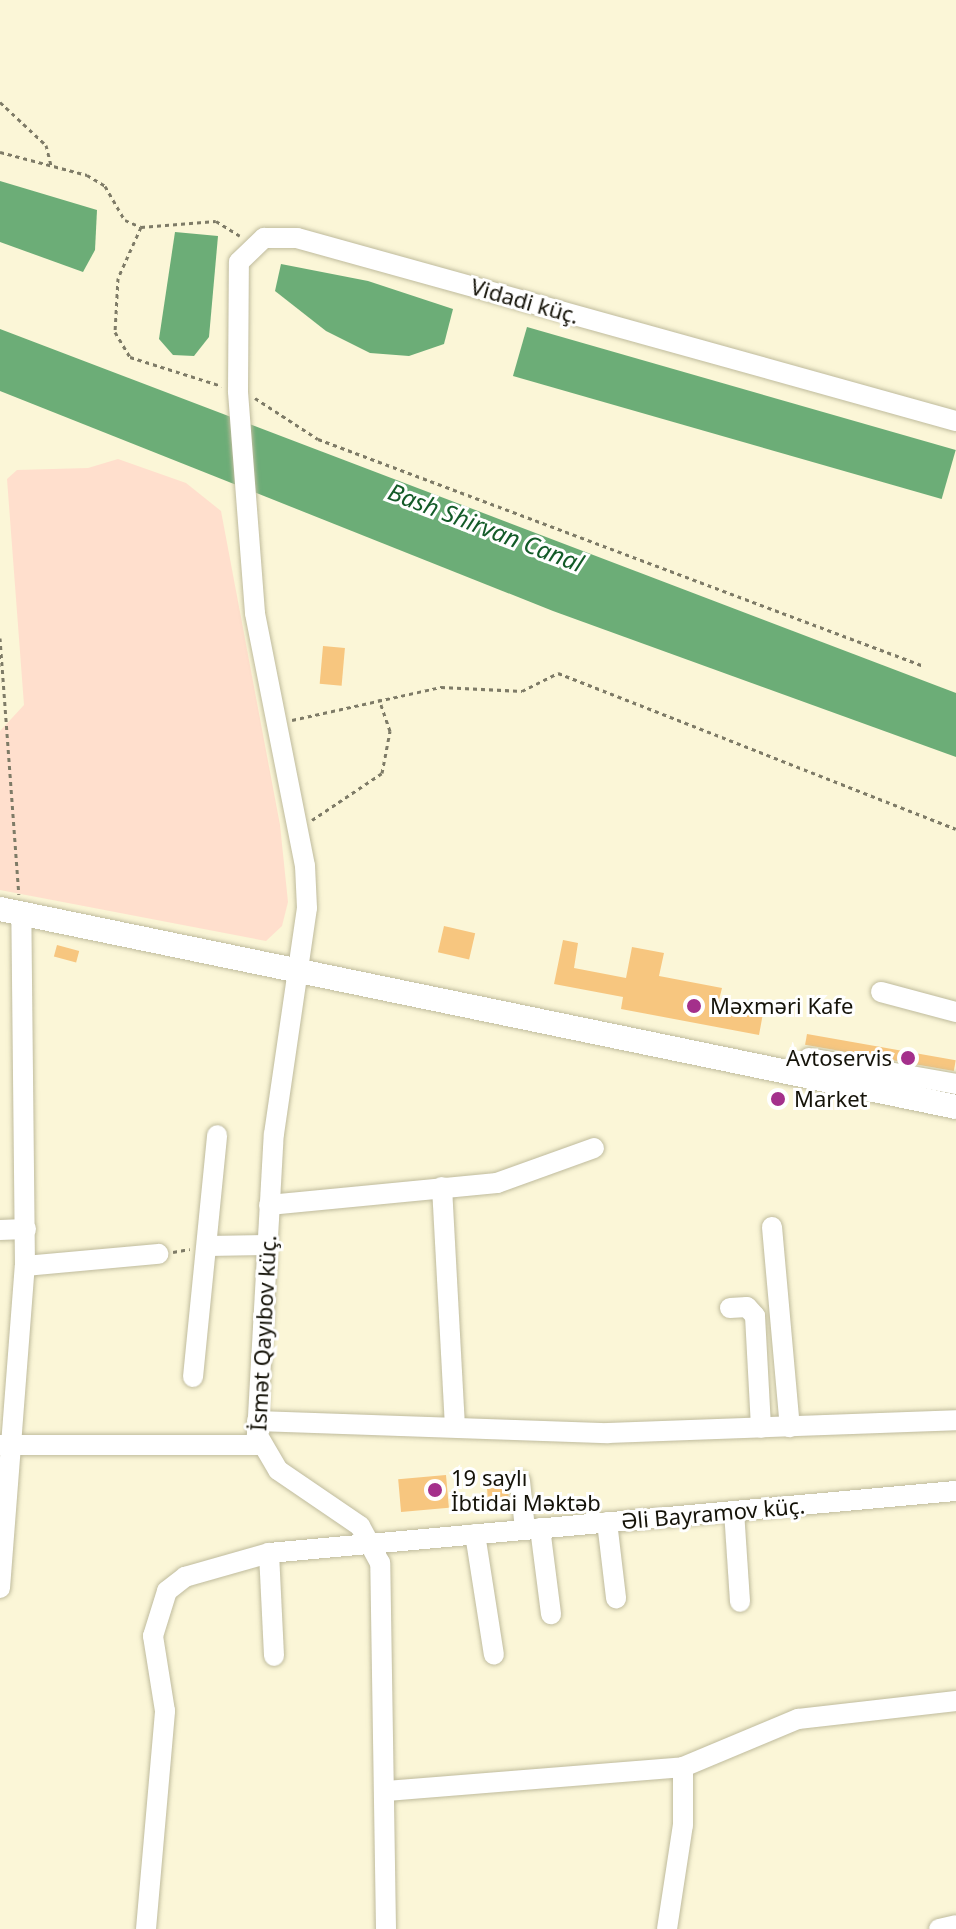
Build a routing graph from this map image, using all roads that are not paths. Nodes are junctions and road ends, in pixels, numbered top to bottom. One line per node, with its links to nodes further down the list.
1 (239, 398): 2 (street, Vidadi küç.); 4 (street, İsmət Qayıbov küç.)
2 (956, 421)
3 (10, 911): 4 (main road); 15 (street)
4 (301, 971): 9 (main road); 13 (street, İsmət Qayıbov küç.)
5 (881, 992): 6 (street)
6 (956, 1012)
7 (809, 1058): 8 (street)
8 (956, 1084)
9 (956, 1107)
10 (217, 1135): 18 (street)
11 (594, 1148): 12 (street)
12 (442, 1187): 13 (street); 25 (street)
13 (269, 1205): 17 (street, İsmət Qayıbov küç.)
14 (772, 1227): 26 (street)
15 (26, 1229): 16 (street); 20 (street)
16 (0, 1230)
17 (266, 1245): 18 (street); 24 (street, İsmət Qayıbov küç.)
18 (208, 1246): 22 (street)
19 (158, 1254): 20 (street)
20 (25, 1266): 28 (street)
21 (730, 1308): 27 (street)
22 (193, 1377)
23 (956, 1420): 26 (street)
24 (257, 1421): 25 (street); 29 (street, İsmət Qayıbov küç.)
25 (455, 1426): 27 (street)
26 (790, 1427): 27 (street)
27 (761, 1428)
28 (8, 1444): 29 (street); 38 (street)
29 (259, 1445): 36 (street, İsmət Qayıbov küç.)
30 (520, 1481): 34 (street)
31 (956, 1491): 32 (street, Əli Bayramov küç.)
32 (734, 1511): 33 (street, Əli Bayramov küç.); 40 (street)
33 (607, 1522): 34 (street, Əli Bayramov küç.); 39 (street)
34 (533, 1529): 35 (street, Əli Bayramov küç.); 41 (street)
35 (475, 1534): 36 (street, Əli Bayramov küç.); 42 (street)
36 (375, 1543): 37 (street, Əli Bayramov küç.); 46 (street)
37 (269, 1553): 43 (street); 48 (street, Əli Bayramov küç.)
38 (0, 1588)
39 (616, 1598)
40 (740, 1602)
41 (551, 1614)
42 (494, 1655)
43 (274, 1656)
44 (956, 1701): 45 (street)
45 (683, 1767): 46 (street); 50 (street)
46 (387, 1791): 49 (street)
47 (956, 1925): 51 (street)
48 (146, 1929)
49 (386, 1929)
50 (667, 1929)
51 (939, 1929)

